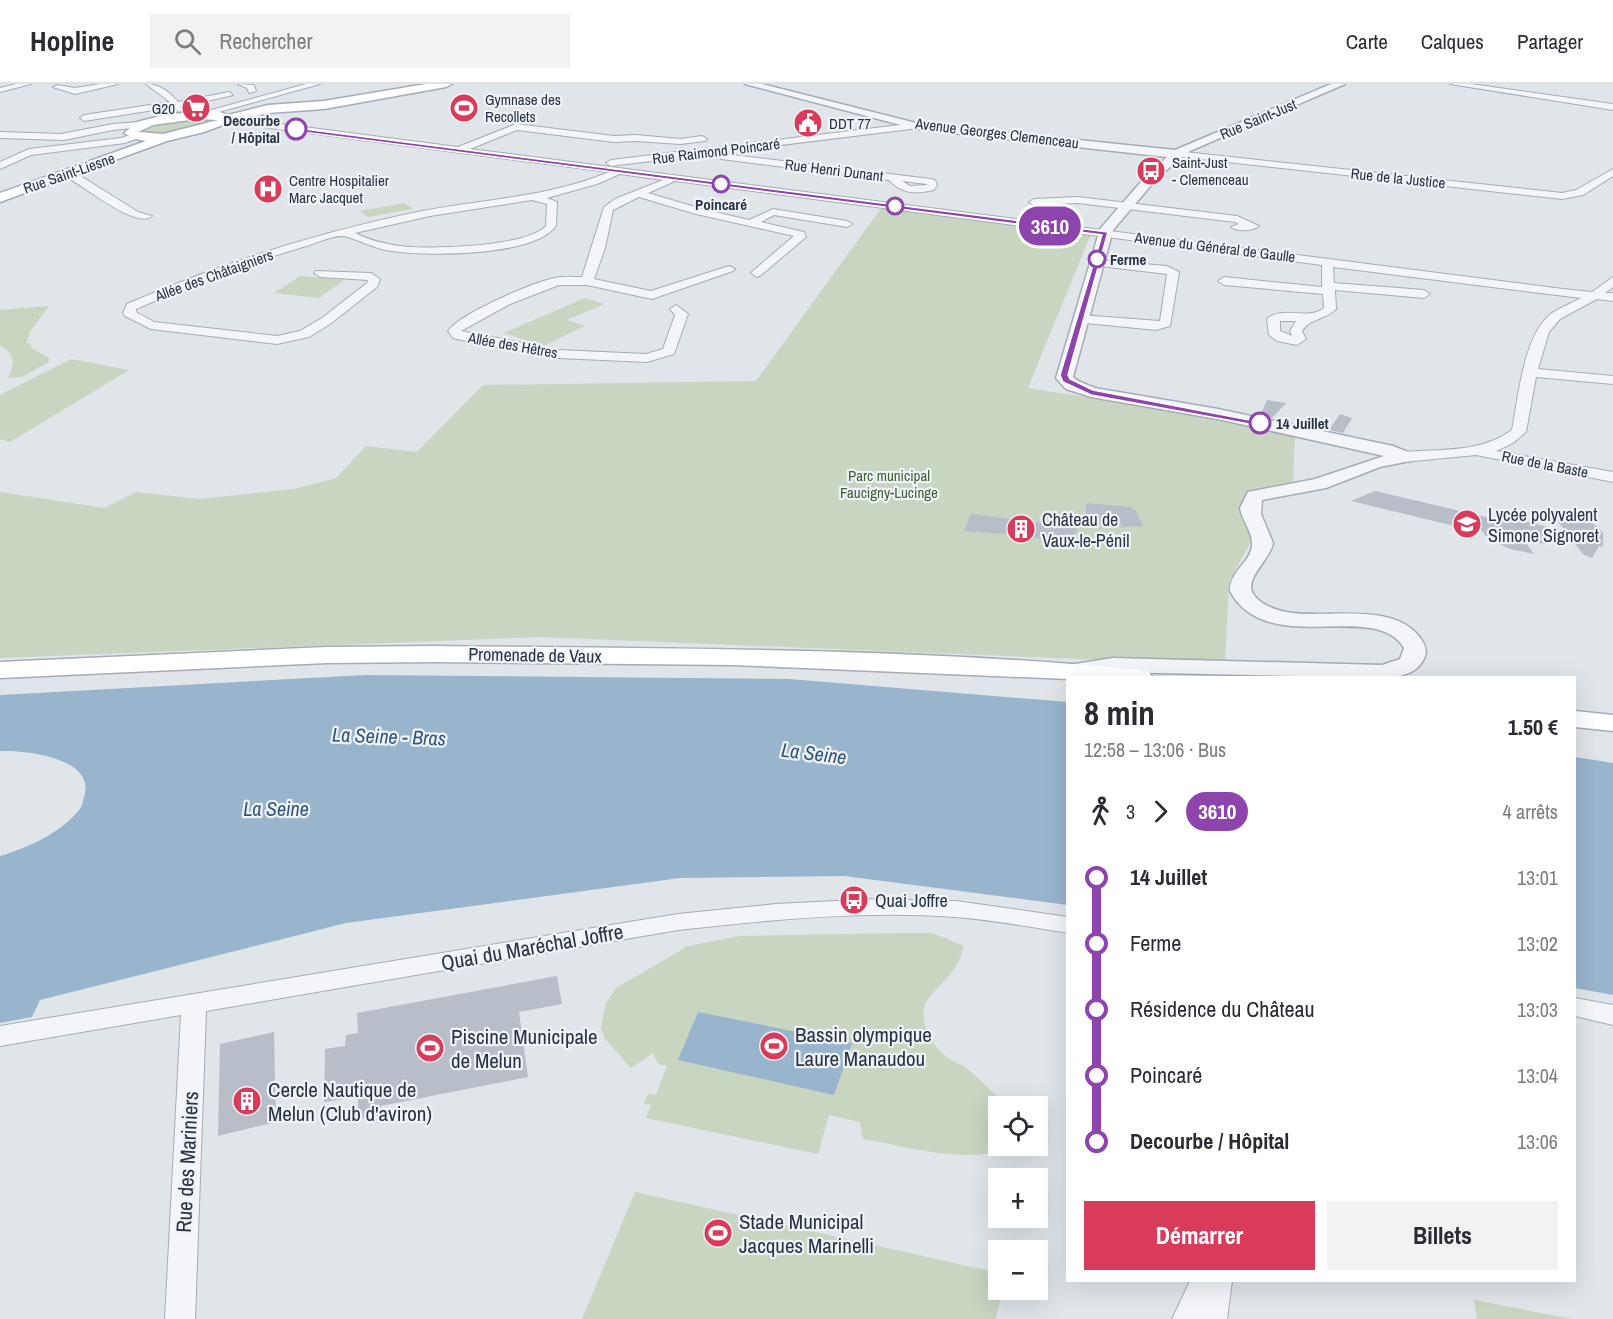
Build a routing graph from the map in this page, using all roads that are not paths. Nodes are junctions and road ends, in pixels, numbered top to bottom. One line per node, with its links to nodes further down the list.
1 (27, 84): 12 (street)
2 (114, 84): 13 (street)
3 (150, 84): 18 (street)
4 (242, 84): 14 (street)
5 (282, 84): 14 (street)
6 (316, 84): 17 (street)
7 (446, 84): 20 (main road)
8 (750, 84): 29 (street, Avenue Georges Clemenceau)
9 (1340, 84): 38 (street, Rue Saint-Just)
10 (1454, 84): 21 (street)
11 (57, 87): 13 (street)
12 (0, 90)
13 (75, 91): 16 (street)
14 (252, 91): 18 (street)
15 (330, 91): 19 (main road)
16 (80, 102)
17 (241, 103): 23 (street); 25 (street)
18 (176, 104): 24 (street); 27 (street)
19 (286, 104): 20 (main road); 22 (main road)
20 (303, 107): 22 (main road)
21 (1613, 108)
22 (268, 109): 25 (main road)
23 (197, 115): 24 (main road); 25 (main road)
24 (183, 116): 31 (main road)
25 (224, 118): 26 (street); 28 (main road, Rue Saint-Liesne)
26 (259, 124): 28 (street); 34 (street, Avenue du Général de Gaulle)
27 (92, 126)
28 (211, 126): 31 (main road, Rue Saint-Liesne)
29 (916, 126): 36 (street, Rue Raimond Poincaré); 38 (street, Avenue Georges Clemenceau)
30 (2, 135): 31 (street); 35 (street)
31 (137, 136): 35 (street); 43 (main road, Rue Saint-Liesne)
32 (703, 138): 33 (street)
33 (614, 139): 34 (street); 37 (street)
34 (459, 150): 40 (street, Avenue du Général de Gaulle)
35 (29, 152): 39 (street)
36 (705, 152): 37 (street, Rue Raimond Poincaré); 44 (street, Rue Henri Dunant)
37 (629, 153): 40 (street, Rue Raimond Poincaré)
38 (1176, 154): 42 (street, Rue de la Justice); 50 (street)
39 (0, 166)
40 (587, 167): 41 (street, Avenue du Général de Gaulle)
41 (620, 171): 45 (street, Avenue du Général de Gaulle); 48 (street, Allée des Châtaigniers)
42 (1613, 172)
43 (67, 174): 47 (main road, Rue Saint-Liesne); 51 (street)
44 (892, 177)
45 (673, 179): 46 (street); 56 (street, Avenue du Général de Gaulle)
46 (638, 193): 52 (street); 62 (street)
47 (2, 196)
48 (536, 199): 55 (street, Allée des Châtaigniers); 55 (street)
49 (1034, 202): 50 (street)
50 (1128, 206): 54 (street); 56 (street)
51 (147, 216)
52 (753, 222): 53 (street); 61 (street)
53 (847, 224)
54 (1236, 227)
55 (344, 232): 60 (street, Allée des Châtaigniers)
56 (1106, 233): 57 (street, Avenue du Général de Gaulle); 58 (street)
57 (1329, 262): 65 (street); 67 (street, Avenue du Général de Gaulle)
58 (1096, 263): 71 (street); 71 (street)
59 (729, 269): 62 (street)
60 (320, 273)
61 (757, 273)
62 (587, 281): 69 (street, Allée des Hêtres)
63 (1224, 281): 65 (street)
64 (1613, 281): 67 (street)
65 (1329, 289): 66 (street); 70 (street)
66 (1424, 294)
67 (1593, 296): 68 (street, Avenue du Général de Gaulle); 72 (street)
68 (1613, 297)
69 (675, 309)
70 (1309, 318)
71 (1080, 319): 75 (street)
72 (1530, 372): 73 (street); 74 (street)
73 (1613, 380)
74 (1478, 452): 75 (street); 76 (street, Rue de la Baste)
75 (1403, 457): 78 (street)
76 (1613, 477)
77 (0, 670): 78 (main road, Promenade de Vaux)
78 (1070, 671): 79 (main road, Promenade de Vaux)
79 (1120, 676)
80 (1576, 718): 81 (main road)
81 (1613, 723)
82 (1066, 925): 83 (street, Quai du Maréchal Joffre)
83 (194, 1004): 86 (street, Quai du Maréchal Joffre); 89 (street, Rue des Mariniers)
84 (1576, 1007): 85 (street)
85 (1613, 1015)
86 (0, 1036)
87 (1206, 1282): 90 (street)
88 (1216, 1282): 91 (street)
89 (180, 1319)
90 (1187, 1319)
91 (1212, 1319)

